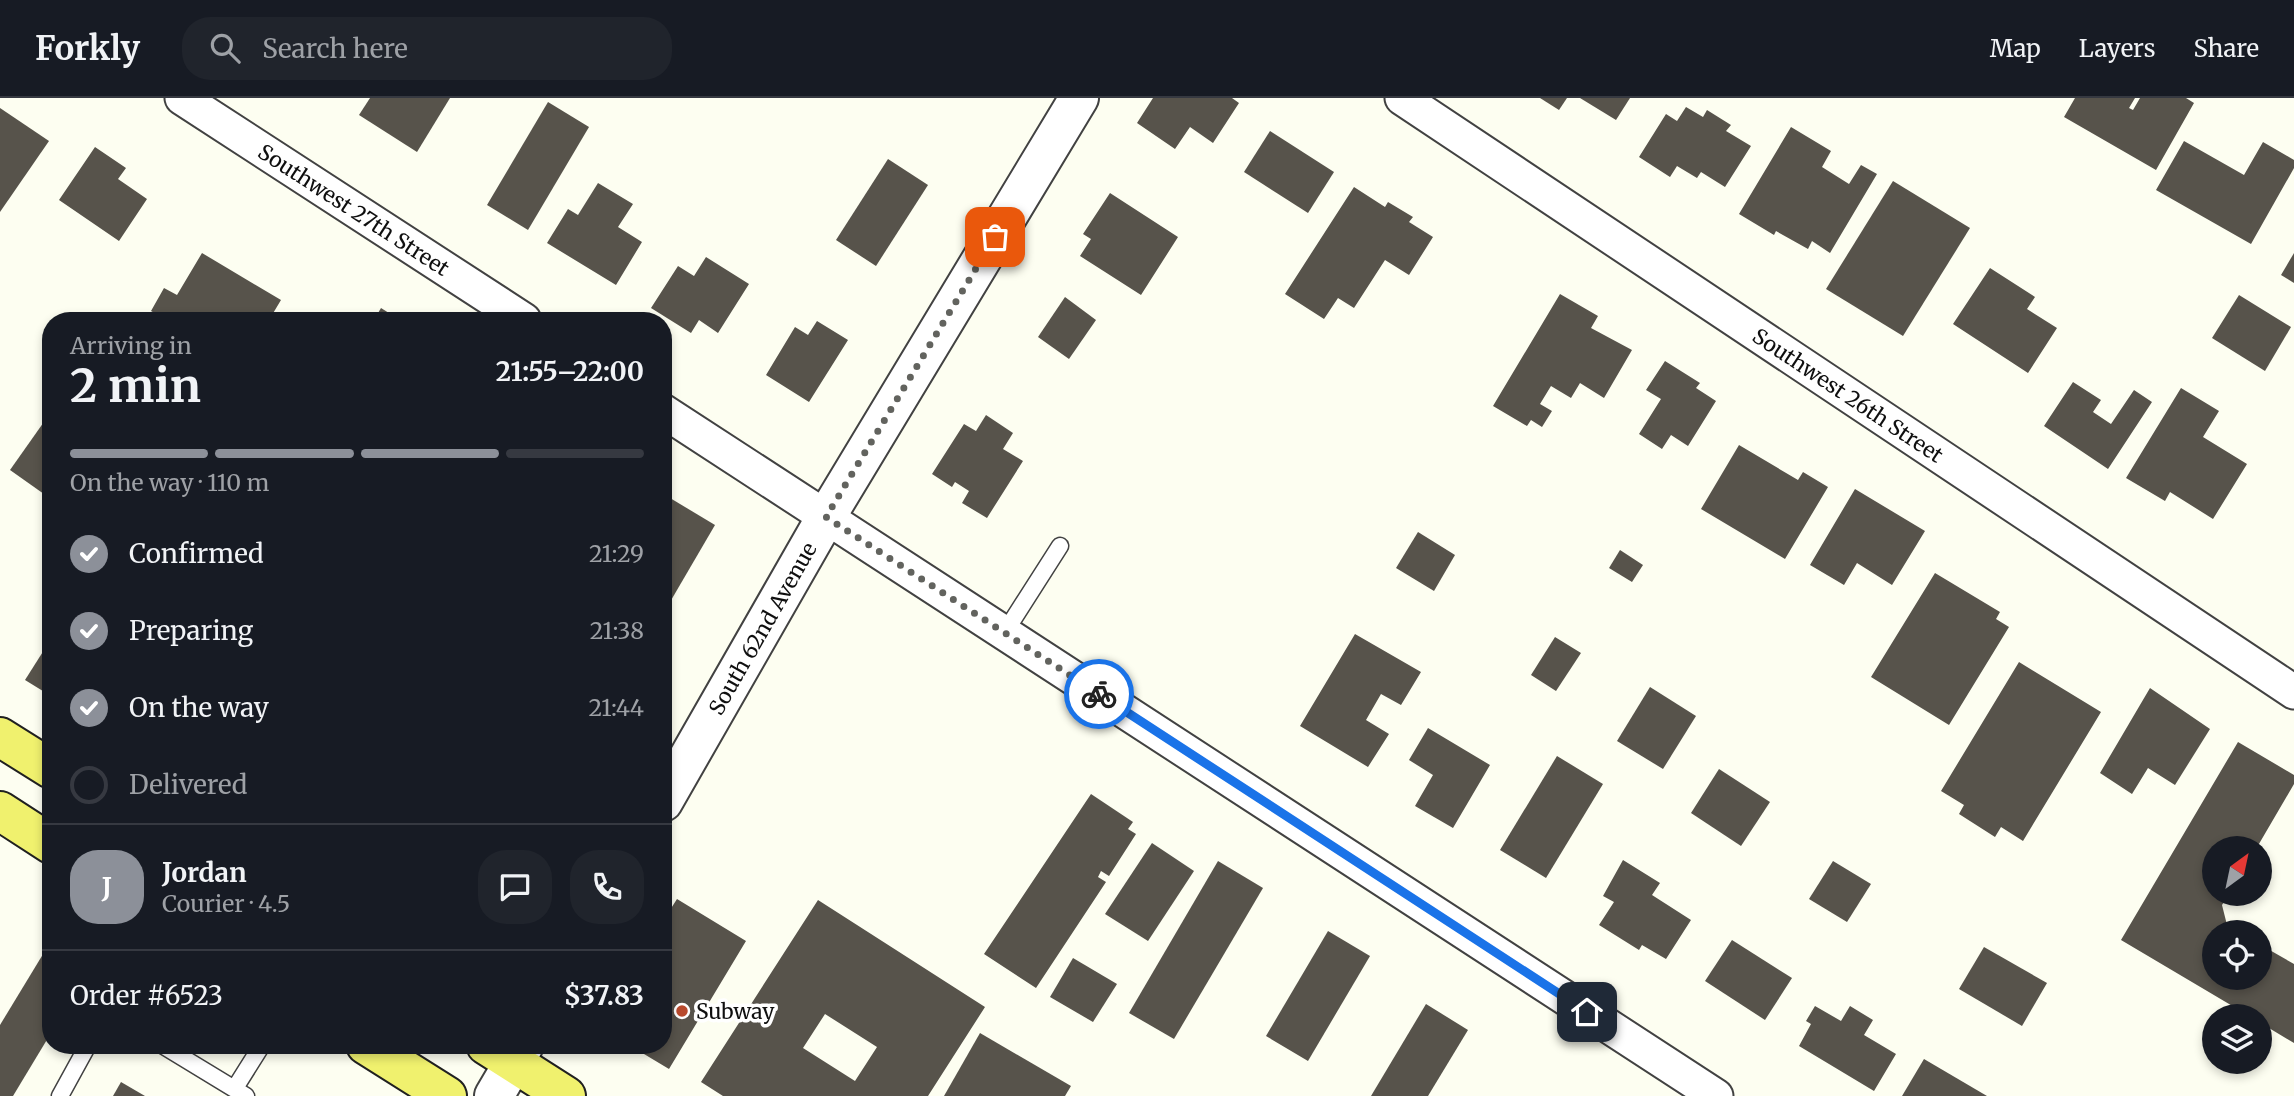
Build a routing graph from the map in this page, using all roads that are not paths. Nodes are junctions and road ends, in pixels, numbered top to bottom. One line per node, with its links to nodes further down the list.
1 (182, 98): 4 (street, Southwest 27th Street)
2 (1079, 98): 6 (street, South 62nd Avenue)
3 (1402, 98): 9 (street, Southwest 26th Street)
4 (512, 312)
5 (672, 417): 6 (street)
6 (826, 517): 8 (street); 12 (street, South 62nd Avenue)
7 (1060, 546): 8 (lane)
8 (1005, 632): 22 (street)
9 (2294, 692)
10 (0, 737): 11 (main road)
11 (42, 763)
12 (672, 786)
13 (0, 811): 14 (main road)
14 (42, 838)
15 (83, 1054): 23 (lane)
16 (177, 1054): 21 (lane)
17 (258, 1054): 21 (lane)
18 (380, 1054): 24 (main road)
19 (507, 1054): 25 (street)
20 (512, 1054): 26 (main road)
21 (241, 1092)
22 (1704, 1093)
23 (60, 1096)
24 (447, 1096)
25 (494, 1096)
26 (565, 1096)

